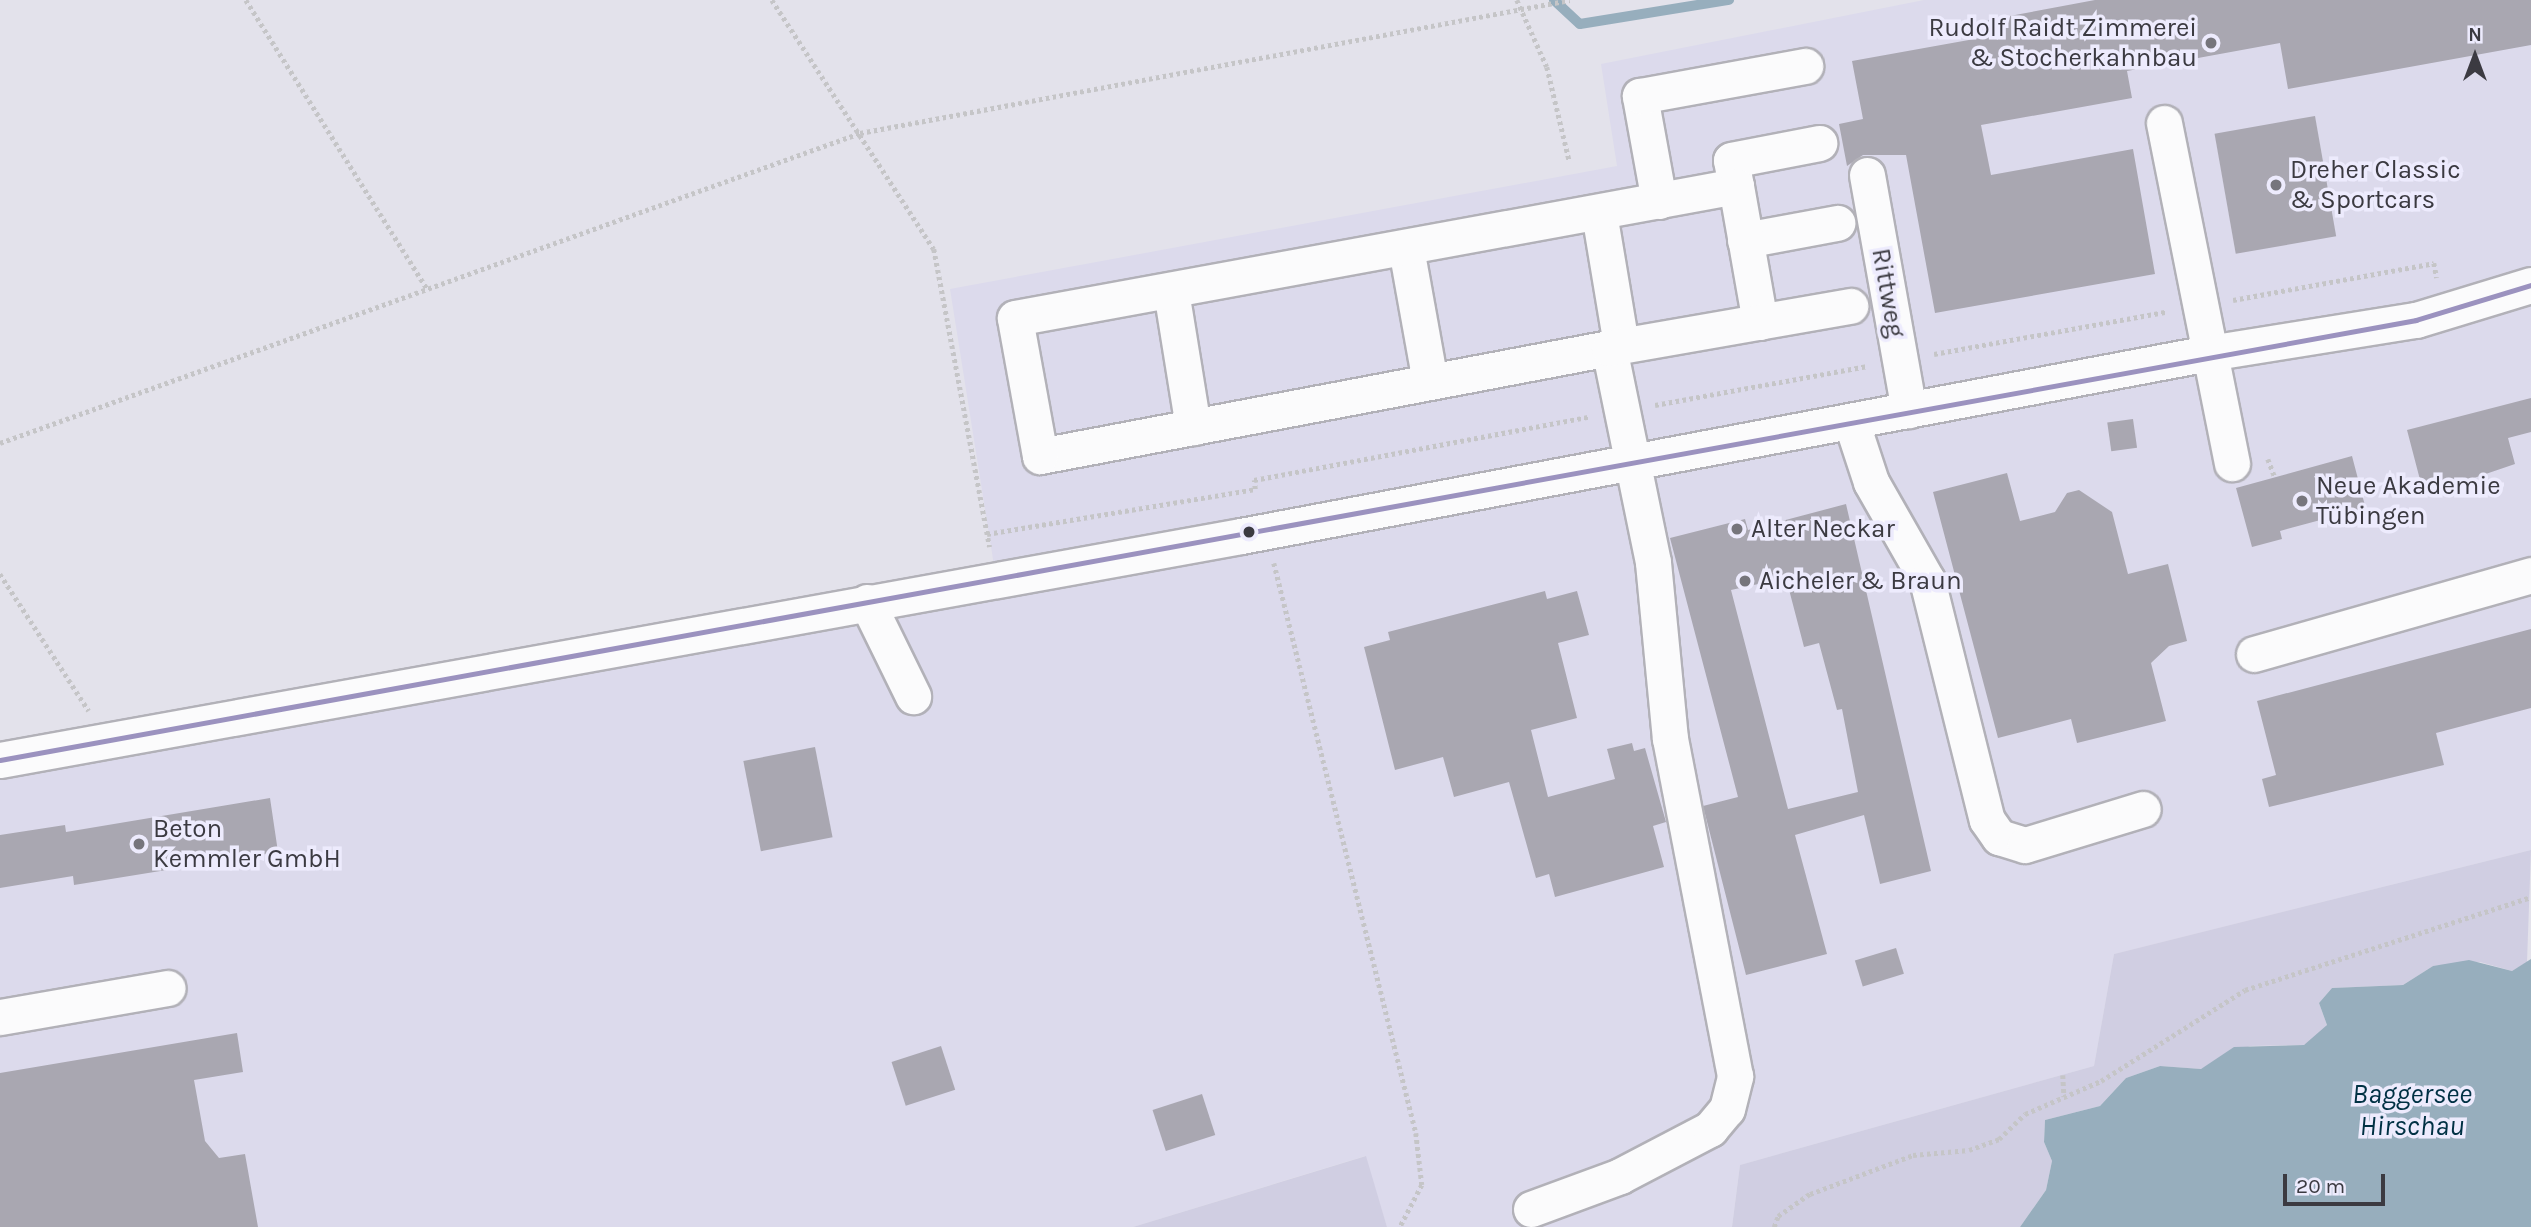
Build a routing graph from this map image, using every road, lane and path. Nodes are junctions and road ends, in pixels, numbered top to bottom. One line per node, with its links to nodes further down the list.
1 (246, 0): 19 (path)
2 (772, 0): 8 (path)
3 (1517, 0): 5 (path)
4 (1570, 0): 5 (path)
5 (1523, 11): 8 (path); 10 (path)
6 (1805, 66): 13 (street)
7 (2164, 124): 22 (street)
8 (860, 133): 19 (path); 37 (path)
9 (1819, 143): 12 (street)
10 (1569, 159)
11 (1867, 175): 27 (street, Rittweg)
12 (1736, 186): 13 (street); 16 (street)
13 (1659, 201): 14 (street)
14 (1599, 213): 17 (street); 25 (street)
15 (1837, 223): 16 (street)
16 (1745, 240): 24 (street)
17 (1406, 248): 20 (street); 28 (street)
18 (2531, 285): 23 (street)
19 (426, 288): 33 (path)
20 (1171, 290): 32 (street); 32 (street)
21 (1850, 306): 24 (street)
22 (2200, 306): 23 (path); 26 (street); 27 (path)
23 (2444, 313): 26 (street)
24 (1760, 322): 25 (street)
25 (1615, 346): 28 (street); 30 (street)
26 (2209, 353): 29 (street); 35 (street)
27 (1900, 360): 29 (street, Rittweg); 30 (path)
28 (1430, 381): 32 (street)
29 (1909, 410): 31 (street)
30 (1620, 411): 34 (street); 37 (path)
31 (1851, 421): 34 (street); 46 (street)
32 (1193, 426)
33 (0, 443)
34 (1630, 463): 36 (street); 52 (street)
35 (2232, 463)
36 (1268, 530): 40 (street); 53 (path)
37 (987, 534): 40 (path)
38 (0, 574): 44 (path)
39 (2531, 575): 42 (street)
40 (996, 578): 41 (street)
41 (867, 602): 43 (street); 44 (street)
42 (2254, 654)
43 (914, 696)
44 (107, 740): 45 (street)
45 (0, 760)
46 (2143, 809)
47 (2531, 897): 51 (path)
48 (168, 988): 49 (street)
49 (0, 1017)
50 (2063, 1075): 51 (path)
51 (2064, 1097): 54 (path)
52 (1531, 1209)
53 (1400, 1227)
54 (1774, 1227)

